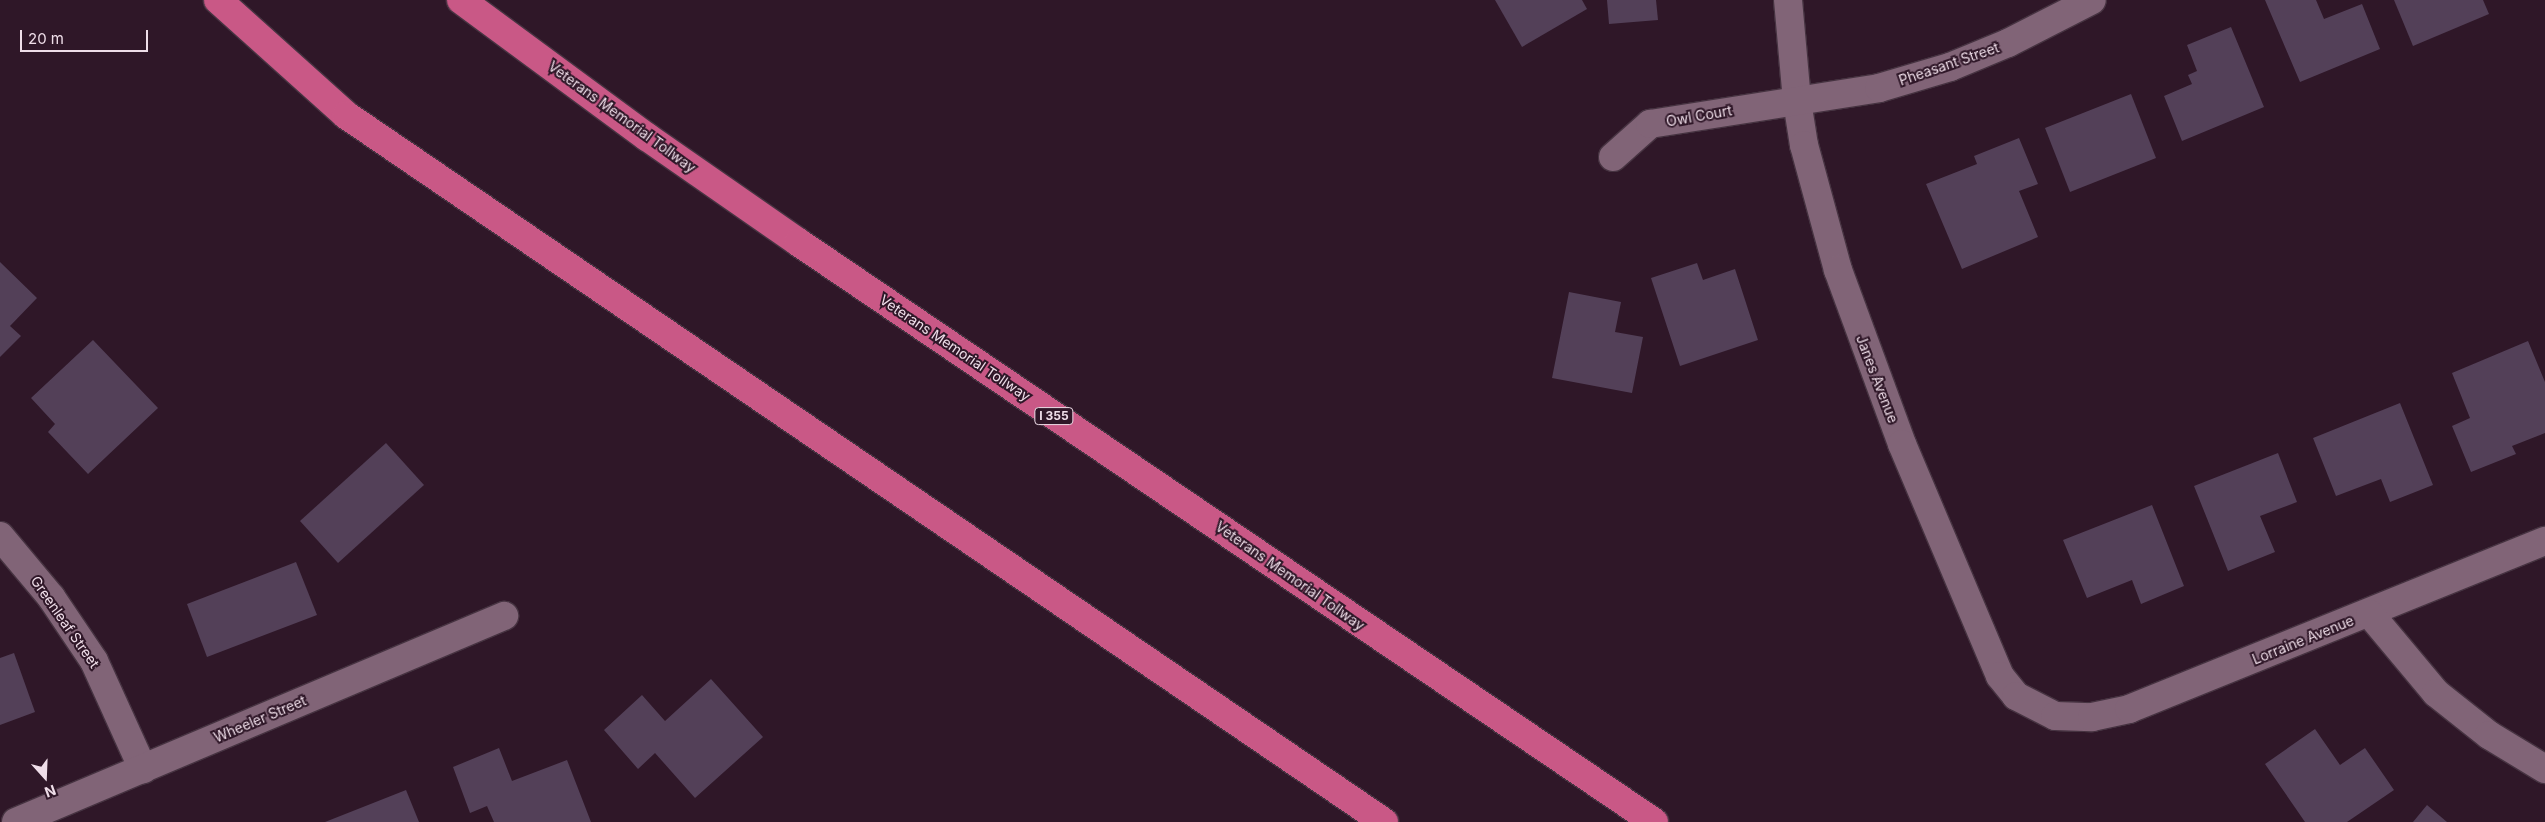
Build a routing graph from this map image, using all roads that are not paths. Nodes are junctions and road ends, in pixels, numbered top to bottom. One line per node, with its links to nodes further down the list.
1 (218, 0): 15 (highway)
2 (461, 0): 16 (highway, Veterans Memorial Tollway / I 355)
3 (1788, 0): 5 (street, Janes Avenue)
4 (2092, 0): 5 (street, Pheasant Street)
5 (1797, 101): 6 (street, Owl Court); 11 (street, Janes Avenue)
6 (1613, 157)
7 (0, 536): 12 (street, Greenleaf Street)
8 (2545, 541): 9 (street, Lorraine Avenue)
9 (2370, 614): 11 (street, Lorraine Avenue); 13 (street)
10 (504, 616): 12 (street, Wheeler Street)
11 (2055, 716)
12 (143, 769): 14 (street, Wheeler Street)
13 (2545, 769)
14 (16, 822)
15 (1384, 822)
16 (1654, 822)

